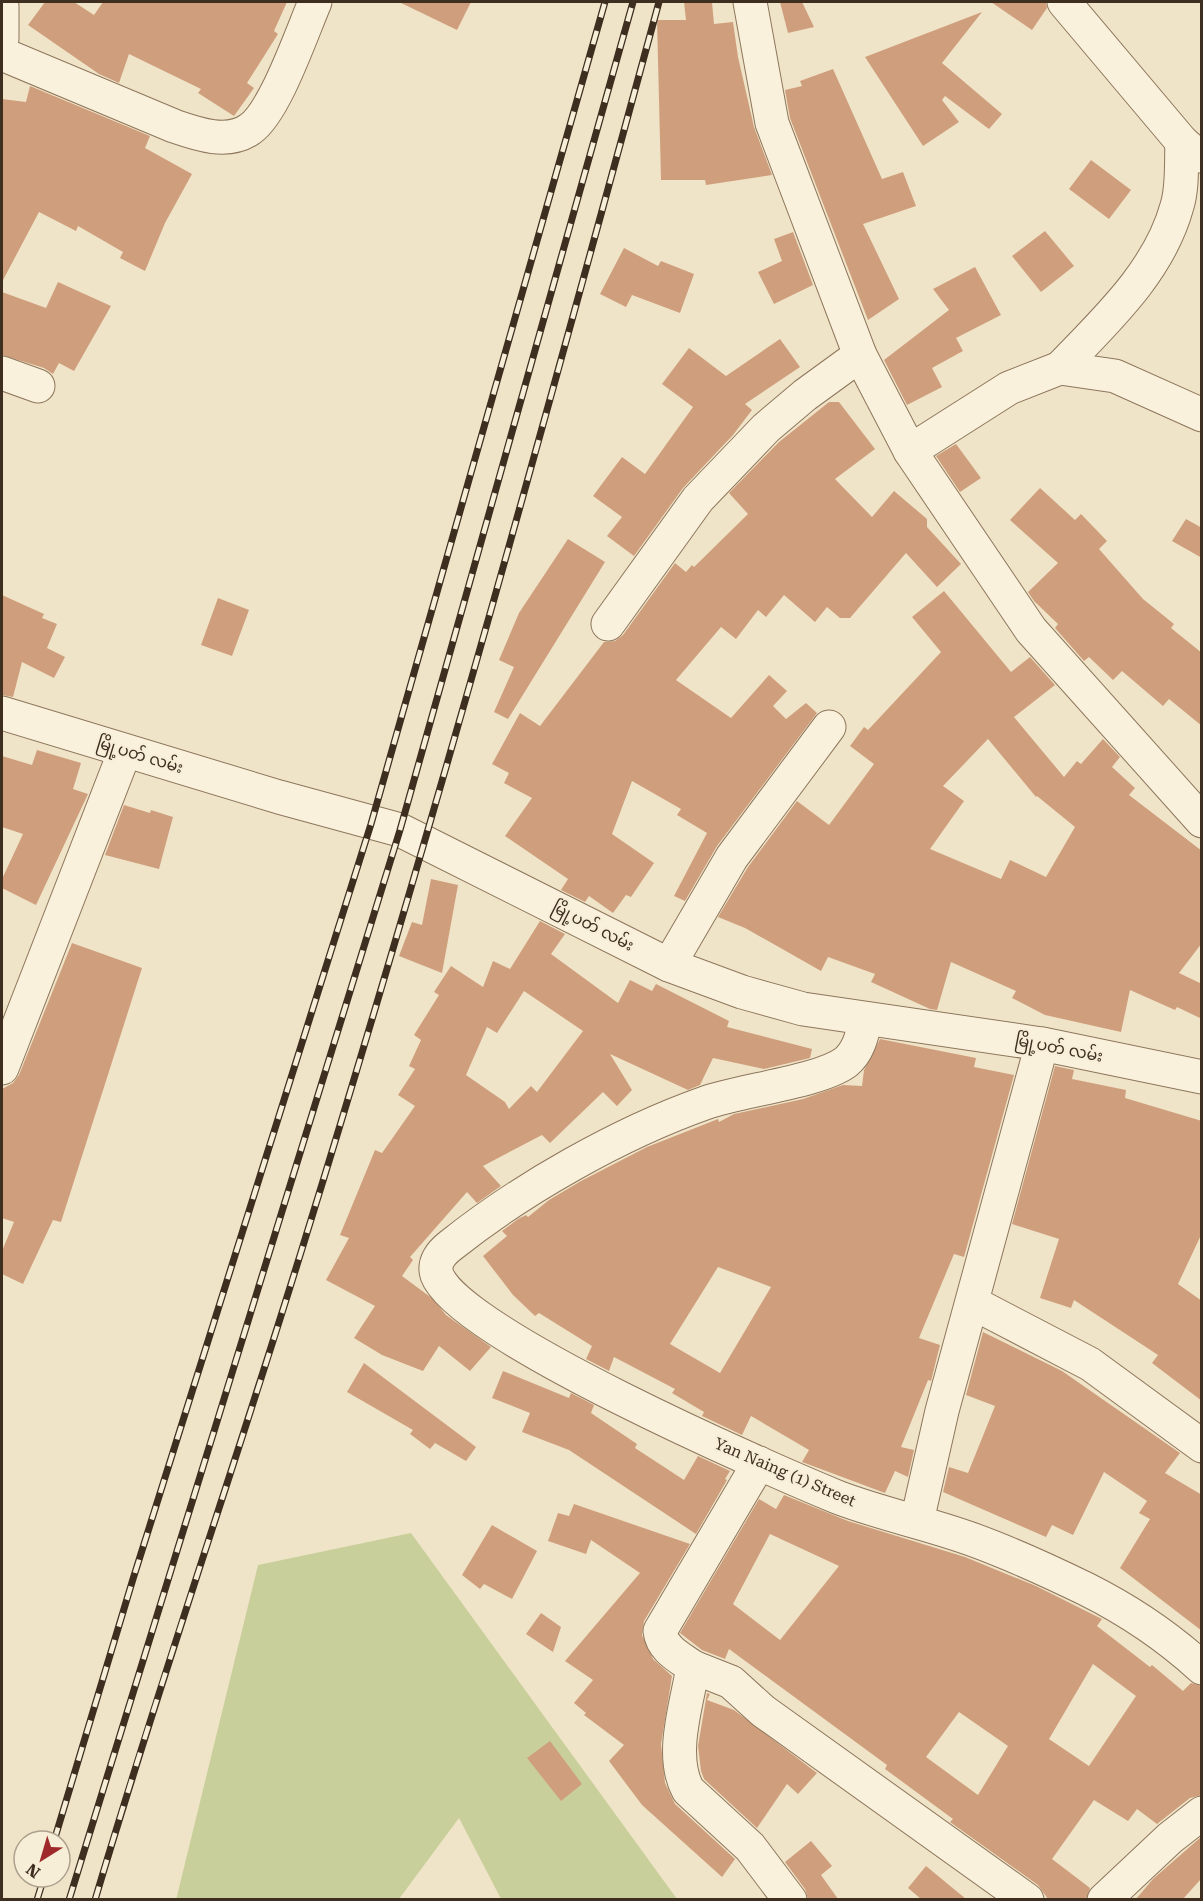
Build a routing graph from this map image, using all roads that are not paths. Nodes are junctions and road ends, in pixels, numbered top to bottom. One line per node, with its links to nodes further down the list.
1 (315, 2): 6 (street)
2 (750, 2): 8 (street)
3 (1064, 2): 7 (street)
4 (2, 6): 5 (street)
5 (2, 39)
6 (2, 54)
7 (1192, 151): 9 (street)
8 (860, 355): 13 (street); 14 (street)
9 (1060, 368): 12 (street); 13 (street)
10 (2, 373): 11 (street)
11 (38, 386)
12 (1202, 415)
13 (910, 451): 18 (street)
14 (608, 624)
15 (2, 713): 17 (street, မြို့ပတ် လမ်း)
16 (830, 727): 19 (street)
17 (125, 751): 19 (street, မြို့ပတ် လမ်း); 22 (street)
18 (1202, 821)
19 (669, 965): 20 (street, မြို့ပတ် လမ်း)
20 (866, 1019): 21 (street, မြို့ပတ် လမ်း); 26 (street, Yan Naing (1) Street)
21 (1042, 1044): 23 (street, မြို့ပတ် လမ်း); 24 (street)
22 (2, 1068)
23 (1202, 1077)
24 (973, 1303): 25 (street); 27 (street)
25 (1202, 1446)
26 (759, 1463): 27 (street, Yan Naing (1) Street); 28 (street)
27 (917, 1521): 29 (street, Yan Naing (1) Street)
28 (693, 1666): 31 (street); 32 (street)
29 (1202, 1668)
30 (1202, 1813): 33 (street)
31 (790, 1899)
32 (1027, 1899)
33 (1104, 1899)

